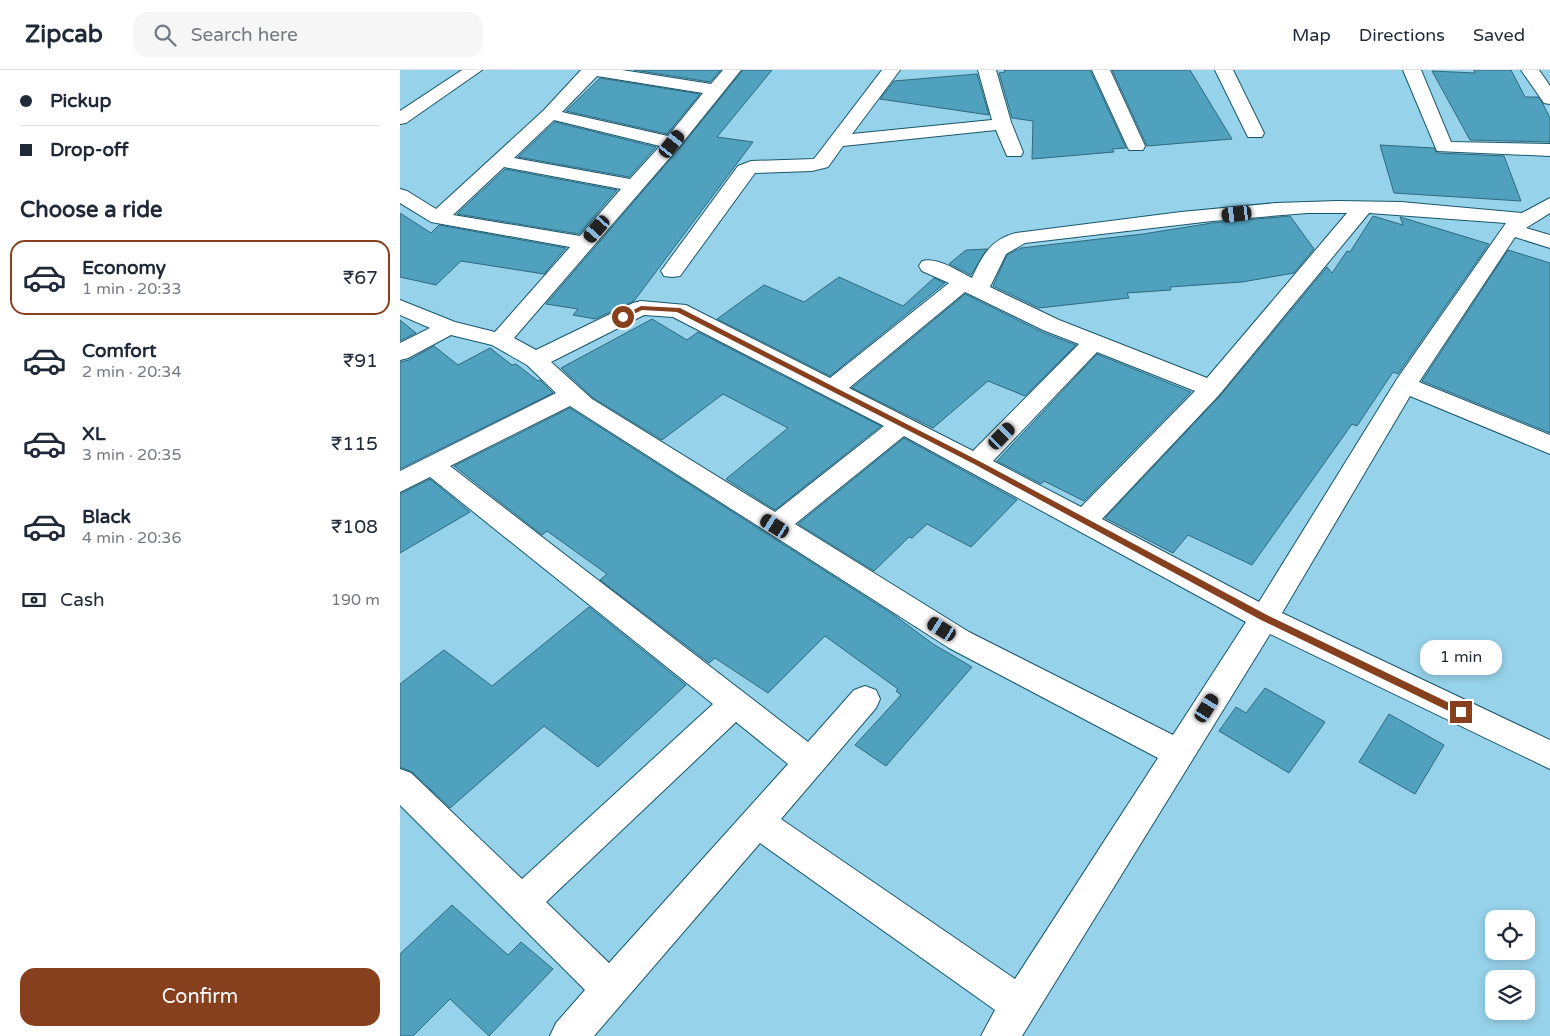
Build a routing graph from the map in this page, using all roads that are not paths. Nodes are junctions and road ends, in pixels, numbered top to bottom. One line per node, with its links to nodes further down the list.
1 (473, 70): 13 (street)
2 (592, 70): 10 (street); 12 (street)
3 (732, 70): 10 (street)
4 (891, 70): 16 (street)
5 (986, 70): 14 (street)
6 (1101, 70): 18 (street)
7 (1224, 70): 15 (street)
8 (1412, 70): 19 (street)
9 (1530, 70): 11 (street)
10 (715, 90): 17 (street)
11 (1550, 99)
12 (550, 114): 17 (street); 21 (street)
13 (400, 119)
14 (1002, 123): 16 (street); 20 (street)
15 (1255, 133)
16 (837, 141): 31 (street)
17 (672, 144): 22 (street)
18 (1136, 146)
19 (1550, 150)
20 (1014, 152)
21 (500, 161): 22 (street); 26 (street)
22 (634, 186): 29 (street)
23 (400, 195): 26 (street)
24 (1550, 204): 27 (street)
25 (1363, 207): 27 (street); 32 (street); 41 (street)
26 (438, 218): 29 (street)
27 (1518, 224): 28 (street); 39 (street)
28 (1550, 242)
29 (585, 243): 35 (street)
30 (930, 266): 32 (street)
31 (672, 271)
32 (971, 286): 36 (street); 40 (street)
33 (400, 307): 34 (street)
34 (448, 327): 35 (street); 37 (street)
35 (500, 340): 38 (street)
36 (1094, 342): 41 (street); 45 (street)
37 (400, 353)
38 (536, 360): 40 (street); 42 (street)
39 (1405, 385): 44 (street); 50 (street)
40 (833, 388): 43 (street)
41 (1211, 389): 48 (street)
42 (572, 395): 46 (street); 49 (street)
43 (902, 424): 45 (street); 49 (street)
44 (1550, 445)
45 (976, 463): 48 (street)
46 (431, 465): 47 (street); 52 (street)
47 (400, 484)
48 (1085, 520): 50 (street)
49 (775, 526): 53 (street)
50 (1264, 618): 53 (street); 54 (street)
51 (865, 699): 55 (street)
52 (735, 704): 55 (street); 58 (street)
53 (1179, 753): 60 (street)
54 (1550, 755)
55 (810, 762): 57 (street)
56 (400, 783): 58 (street)
57 (758, 822): 59 (street); 60 (street)
58 (522, 902): 59 (street)
59 (610, 989): 61 (street)
60 (1020, 1005): 62 (street)
61 (569, 1036)
62 (1000, 1036)

